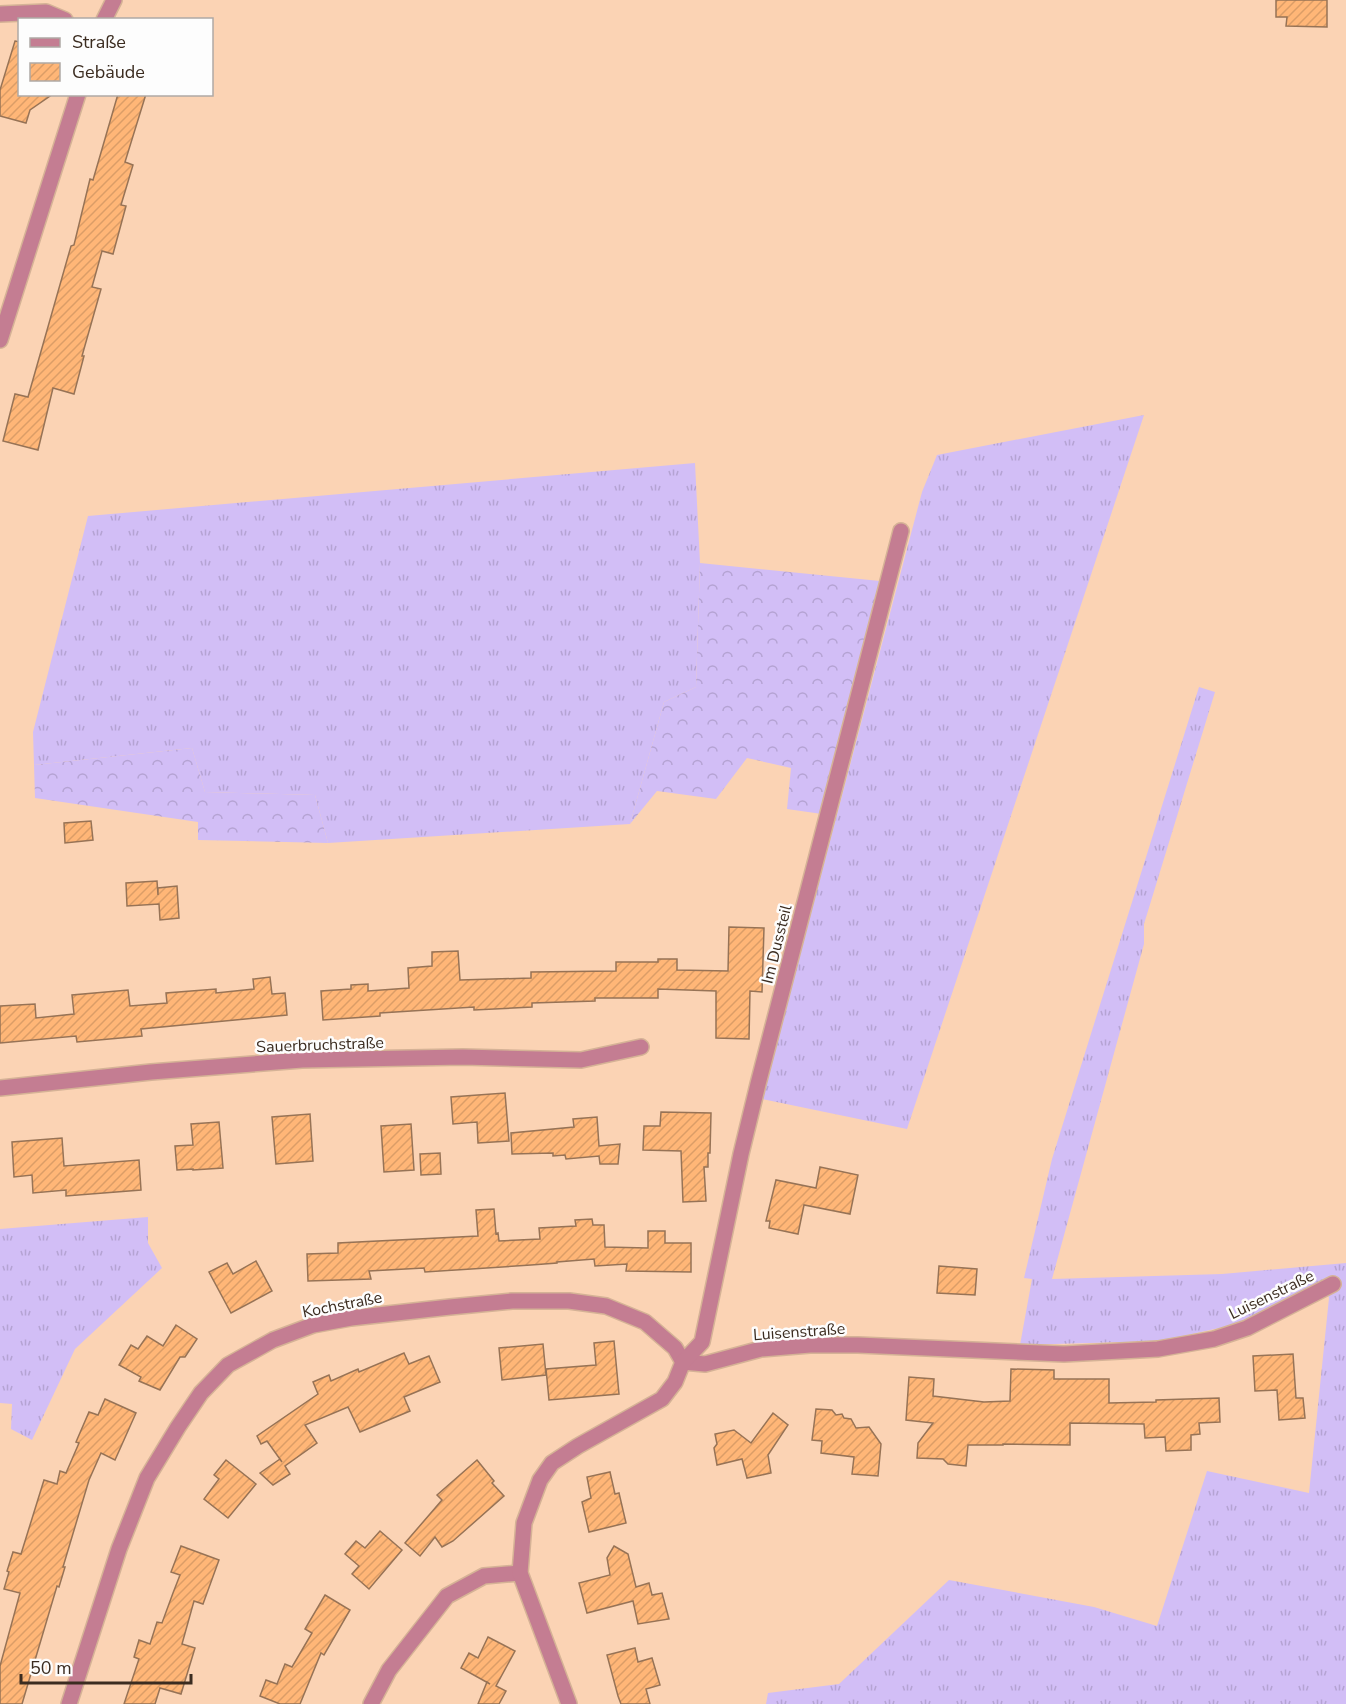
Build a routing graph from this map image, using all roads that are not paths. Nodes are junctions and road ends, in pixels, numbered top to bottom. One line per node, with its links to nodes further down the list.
1 (114, 0): 5 (street)
2 (46, 6): 3 (street); 4 (street)
3 (0, 14)
4 (62, 18)
5 (105, 18)
6 (77, 96): 7 (street)
7 (0, 340)
8 (901, 531): 12 (street, Im Dussteil)
9 (641, 1047): 10 (street, Sauerbruchstraße)
10 (0, 1088)
11 (1332, 1284): 12 (street, Luisenstraße)
12 (683, 1362): 13 (street); 14 (street, Kochstraße)
13 (520, 1573): 15 (street); 16 (street)
14 (69, 1704)
15 (372, 1704)
16 (569, 1704)

